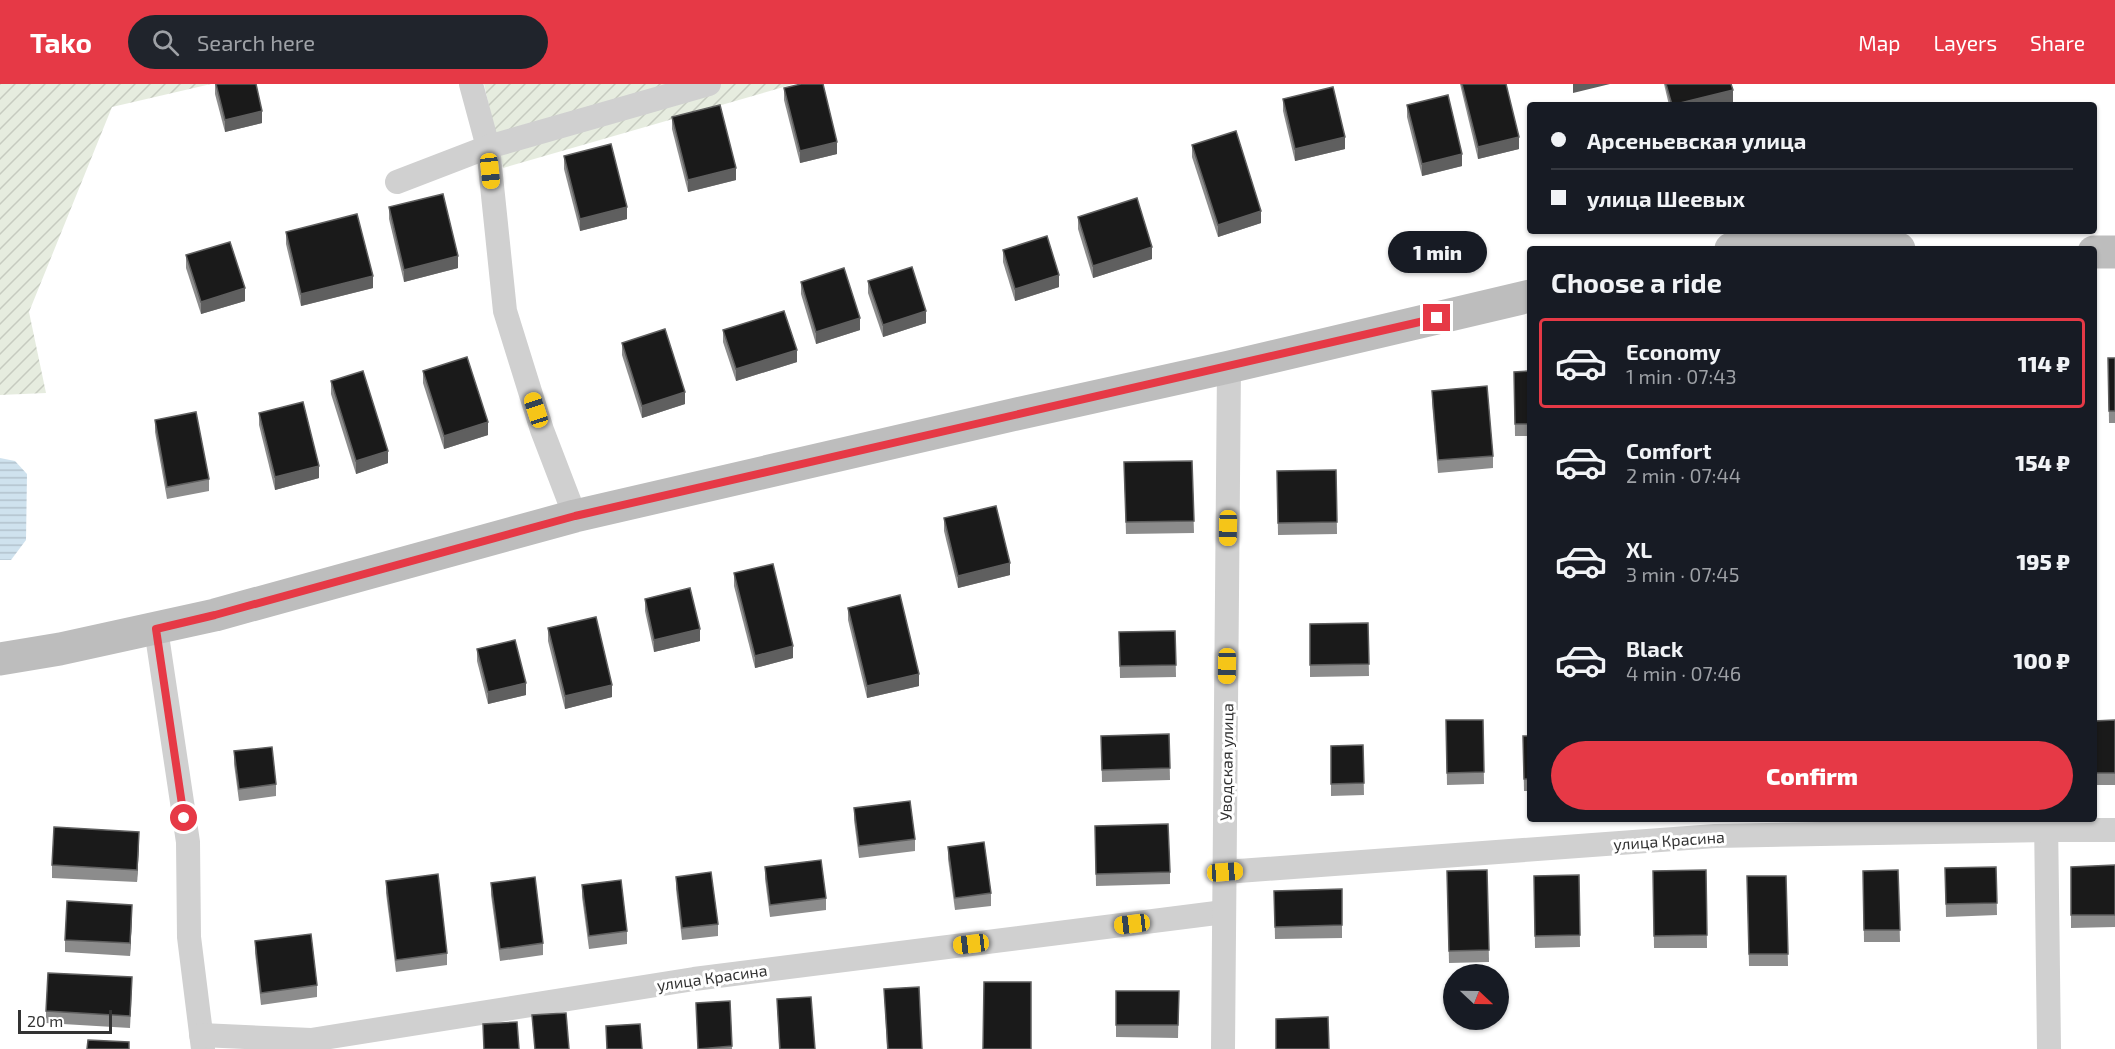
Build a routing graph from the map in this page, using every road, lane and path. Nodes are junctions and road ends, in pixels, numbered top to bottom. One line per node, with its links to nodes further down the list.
1 (471, 84): 3 (street)
2 (709, 84): 3 (street)
3 (488, 147): 4 (street); 9 (street)
4 (397, 182)
5 (2097, 252): 6 (main road)
6 (2115, 252)
7 (1527, 297): 8 (main road)
8 (1229, 367): 9 (main road); 14 (street, Уводская улица)
9 (575, 516): 10 (main road)
10 (156, 629): 11 (main road); 16 (street)
11 (0, 659)
12 (2046, 824): 13 (street, улица Красина); 14 (street, улица Красина); 18 (street)
13 (2115, 830)
14 (1225, 872): 15 (street, Уводская улица)
15 (1224, 912): 16 (street, улица Красина); 17 (street, Уводская улица)
16 (202, 1042)
17 (1223, 1049)
18 (2049, 1049)

